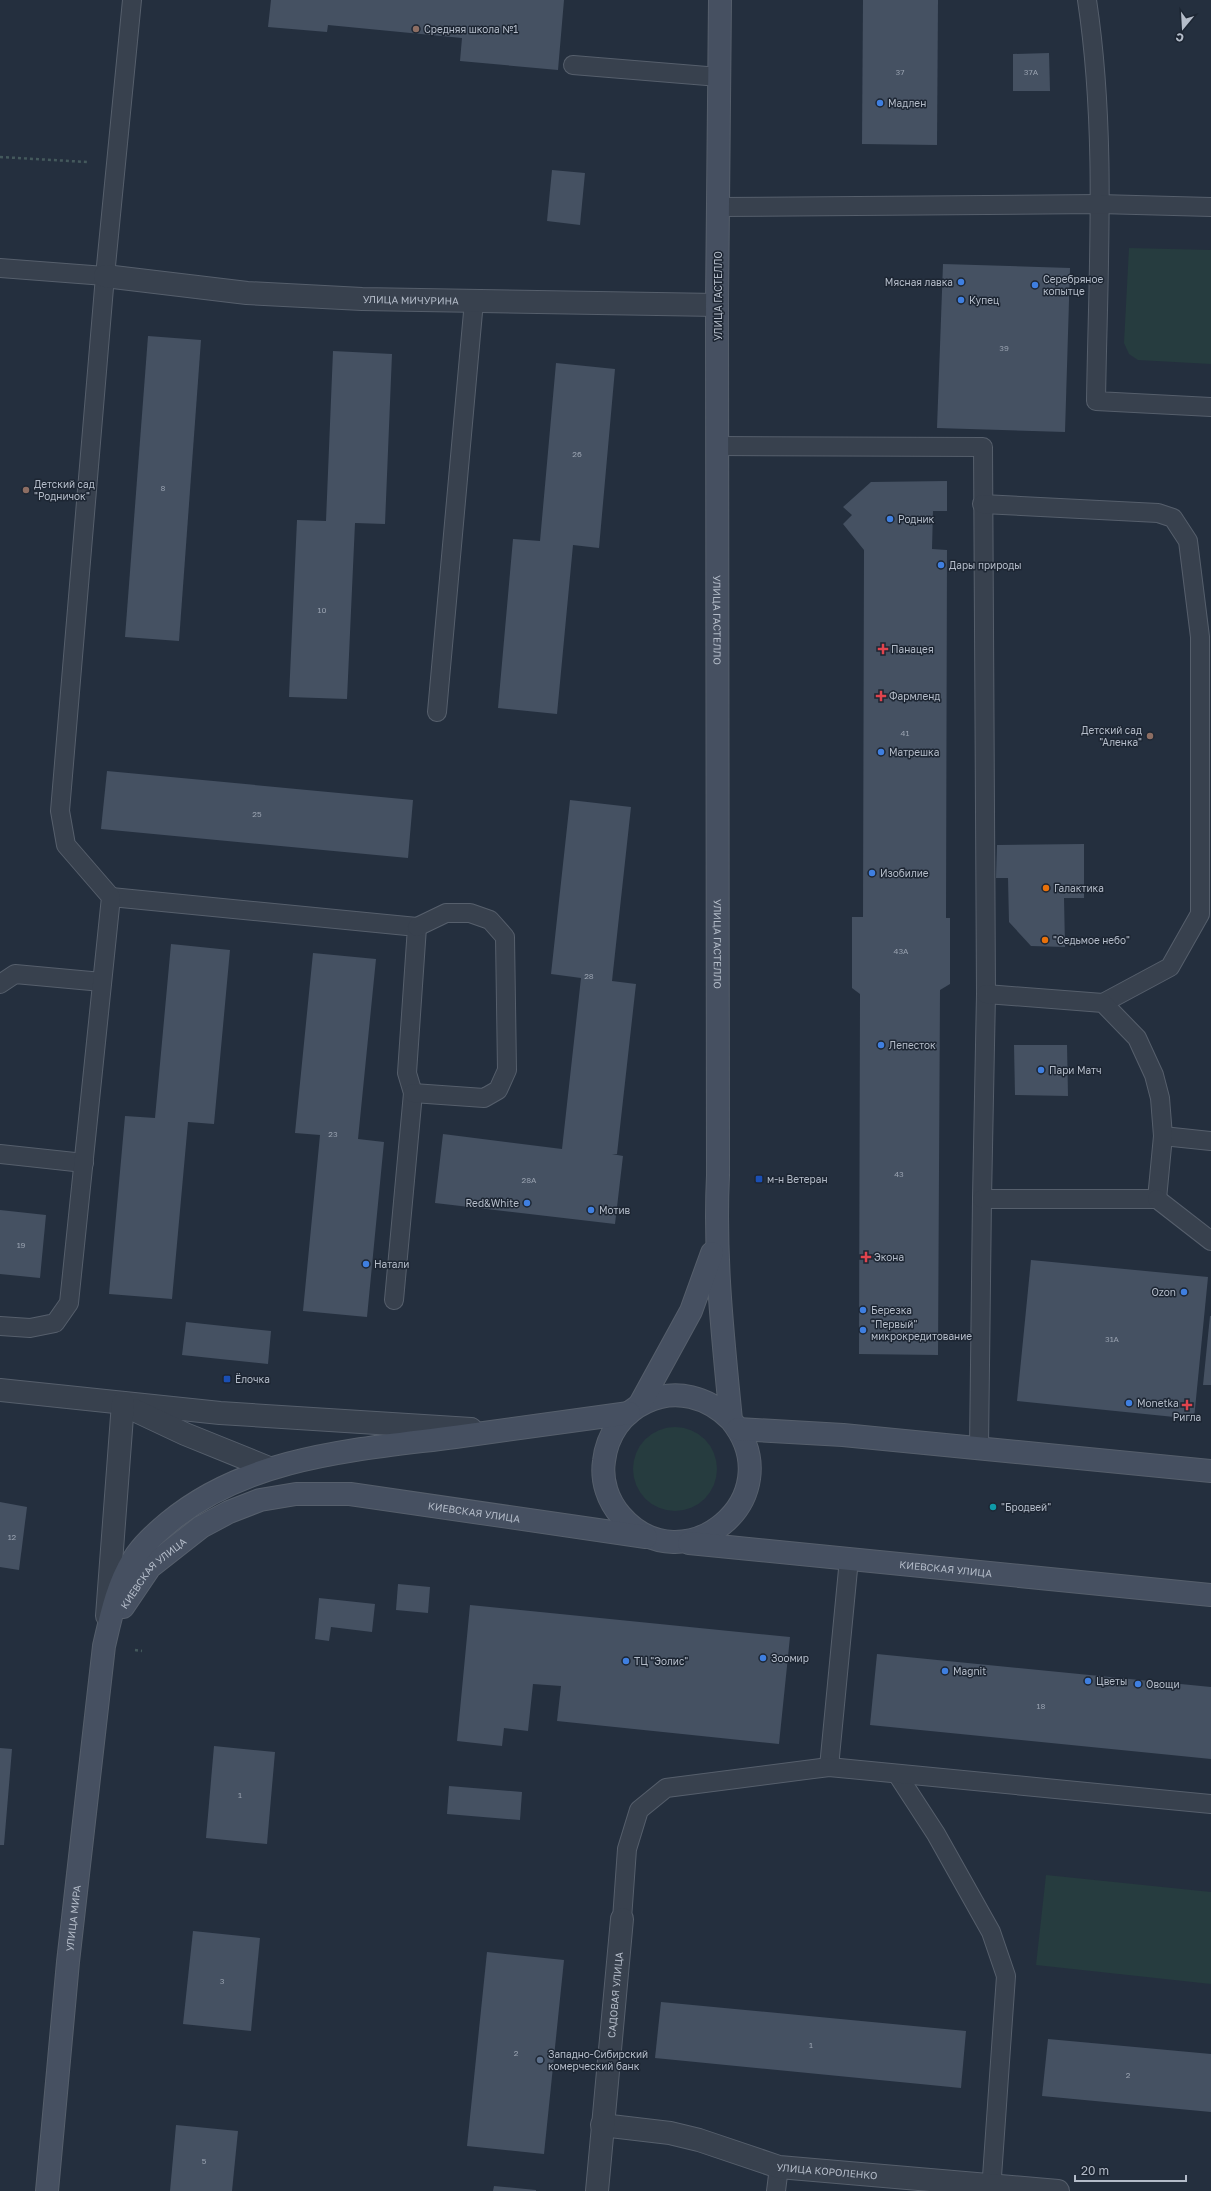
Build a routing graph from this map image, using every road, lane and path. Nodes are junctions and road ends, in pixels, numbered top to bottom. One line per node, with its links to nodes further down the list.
1 (132, 0): 7 (lane)
2 (720, 0): 5 (main road, УЛИЦА ГАСТЕЛЛО)
3 (1087, 0): 8 (lane)
4 (573, 65): 5 (lane)
5 (719, 77): 9 (main road, УЛИЦА ГАСТЕЛЛО)
6 (0, 157): 7 (path)
7 (115, 164): 12 (lane)
8 (1099, 204): 9 (lane); 10 (lane); 15 (lane)
9 (718, 207): 14 (main road, УЛИЦА ГАСТЕЛЛО)
10 (1211, 207)
11 (0, 268): 12 (lane)
12 (105, 276): 13 (street, УЛИЦА МИЧУРИНА); 20 (lane)
13 (474, 301): 14 (street, УЛИЦА МИЧУРИНА); 19 (lane)
14 (717, 304): 16 (main road, УЛИЦА ГАСТЕЛЛО)
15 (1211, 407)
16 (717, 446): 17 (lane); 34 (main road, УЛИЦА ГАСТЕЛЛО)
17 (982, 504): 18 (lane); 25 (lane)
18 (1205, 637): 21 (lane)
19 (437, 712)
20 (111, 897): 22 (lane); 23 (lane)
21 (1205, 915): 26 (lane)
22 (417, 927): 27 (lane); 27 (lane)
23 (102, 982): 24 (lane); 31 (lane)
24 (0, 984)
25 (986, 994): 26 (lane); 32 (lane)
26 (1103, 1003): 28 (lane)
27 (414, 1094): 36 (lane)
28 (1163, 1136): 29 (lane); 33 (lane)
29 (1211, 1141)
30 (0, 1154): 31 (lane)
31 (84, 1163): 37 (lane)
32 (982, 1199): 33 (lane); 43 (lane)
33 (1157, 1199): 35 (lane)
34 (716, 1240): 40 (main road); 41 (main road)
35 (1211, 1241)
36 (394, 1300)
37 (0, 1326)
38 (0, 1390): 39 (street, КИЕВСКАЯ УЛИЦА)
39 (123, 1404): 42 (street, КИЕВСКАЯ УЛИЦА); 44 (street); 51 (street)
40 (634, 1409): 41 (main road, КИЕВСКАЯ УЛИЦА); 42 (main road, КИЕВСКАЯ УЛИЦА); 47 (main road)
41 (735, 1424): 43 (main road); 48 (main road)
42 (496, 1431): 44 (main road, КИЕВСКАЯ УЛИЦА)
43 (979, 1448): 45 (main road)
44 (269, 1468): 46 (main road); 51 (main road, КИЕВСКАЯ УЛИЦА)
45 (1211, 1471)
46 (350, 1494): 47 (main road, КИЕВСКАЯ УЛИЦА); 51 (main road, КИЕВСКАЯ УЛИЦА)
47 (655, 1538): 48 (main road, КИЕВСКАЯ УЛИЦА)
48 (680, 1542): 49 (main road, КИЕВСКАЯ УЛИЦА)
49 (849, 1559): 50 (main road, КИЕВСКАЯ УЛИЦА); 52 (lane)
50 (1211, 1595)
51 (104, 1646): 59 (main road, УЛИЦА МИРА)
52 (829, 1767): 53 (lane); 55 (lane)
53 (897, 1774): 54 (lane); 58 (lane)
54 (1211, 1804)
55 (622, 1919): 56 (street, САДОВАЯ УЛИЦА)
56 (602, 2125): 57 (street, УЛИЦА КОРОЛЕНКО); 60 (street, САДОВАЯ УЛИЦА)
57 (779, 2167): 58 (street, УЛИЦА КОРОЛЕНКО); 61 (lane)
58 (991, 2188): 62 (street, УЛИЦА КОРОЛЕНКО)
59 (47, 2191)
60 (597, 2191)
61 (776, 2191)
62 (1058, 2191)

